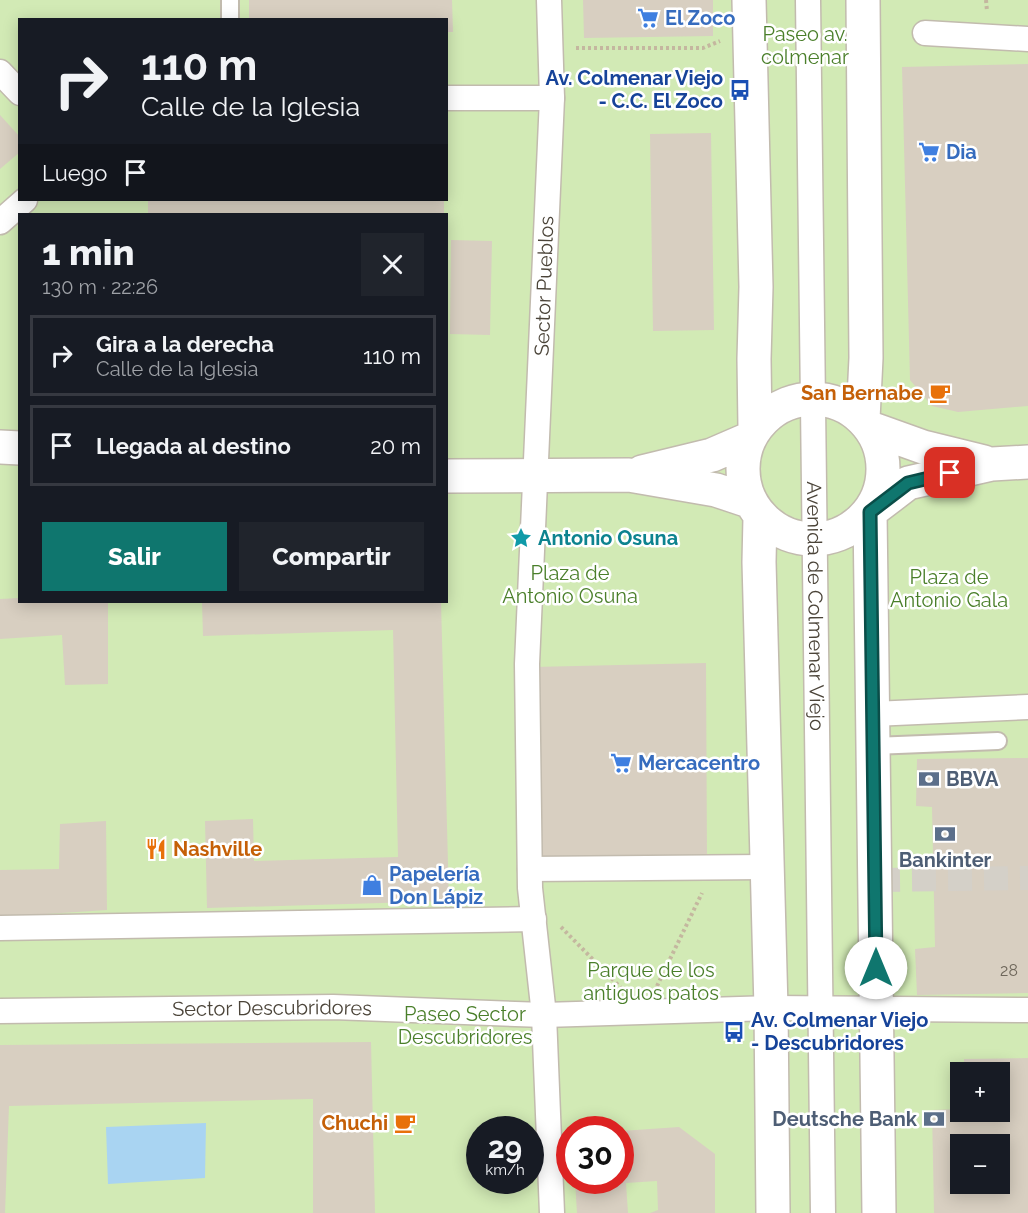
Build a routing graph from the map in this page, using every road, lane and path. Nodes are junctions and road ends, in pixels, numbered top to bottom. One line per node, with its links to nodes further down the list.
1 (230, 0): 6 (lane)
2 (549, 0): 9 (street, Sector Pueblos)
3 (808, 0): 16 (street, Avenida de Colmenar Viejo)
4 (864, 0): 17 (street)
5 (750, 15): 9 (path); 18 (street)
6 (230, 18)
7 (925, 33): 8 (street)
8 (1028, 39)
9 (551, 48): 13 (street, Sector Pueblos)
10 (0, 72): 11 (street)
11 (18, 91)
12 (448, 98): 13 (street)
13 (552, 98): 23 (street, Sector Pueblos)
14 (24, 201): 15 (street)
15 (0, 222)
16 (812, 398): 17 (street); 18 (street); 28 (street, Avenida de Colmenar Viejo)
17 (867, 424): 22 (street); 27 (street)
18 (752, 434): 24 (street); 26 (street)
19 (0, 447): 20 (street)
20 (18, 448)
21 (1028, 462): 22 (street)
22 (992, 464): 27 (street)
23 (536, 475): 24 (street); 25 (street); 35 (street)
24 (629, 475): 26 (street)
25 (448, 476)
26 (755, 509): 28 (street); 33 (street)
27 (870, 512): 28 (street); 30 (street)
28 (813, 540): 39 (street, Avenida de Colmenar Viejo)
29 (1028, 707): 30 (street)
30 (873, 714): 32 (street)
31 (998, 741): 32 (lane)
32 (873, 746): 40 (street)
33 (768, 867): 34 (street); 38 (street)
34 (714, 868): 35 (street); 43 (path)
35 (530, 869): 36 (street)
36 (533, 908): 37 (street); 43 (path); 44 (street)
37 (0, 928)
38 (771, 1008): 39 (street, Sector Descubridores); 43 (street, Sector Descubridores); 46 (street)
39 (820, 1009): 40 (street, Sector Descubridores); 47 (street, Avenida de Colmenar Viejo)
40 (876, 1010): 41 (street, Sector Descubridores); 48 (street)
41 (1028, 1010)
42 (0, 1011): 44 (street, Sector Descubridores)
43 (645, 1011): 44 (street, Sector Descubridores)
44 (544, 1015): 45 (street)
45 (552, 1213)
46 (773, 1213)
47 (823, 1213)
48 (879, 1213)

